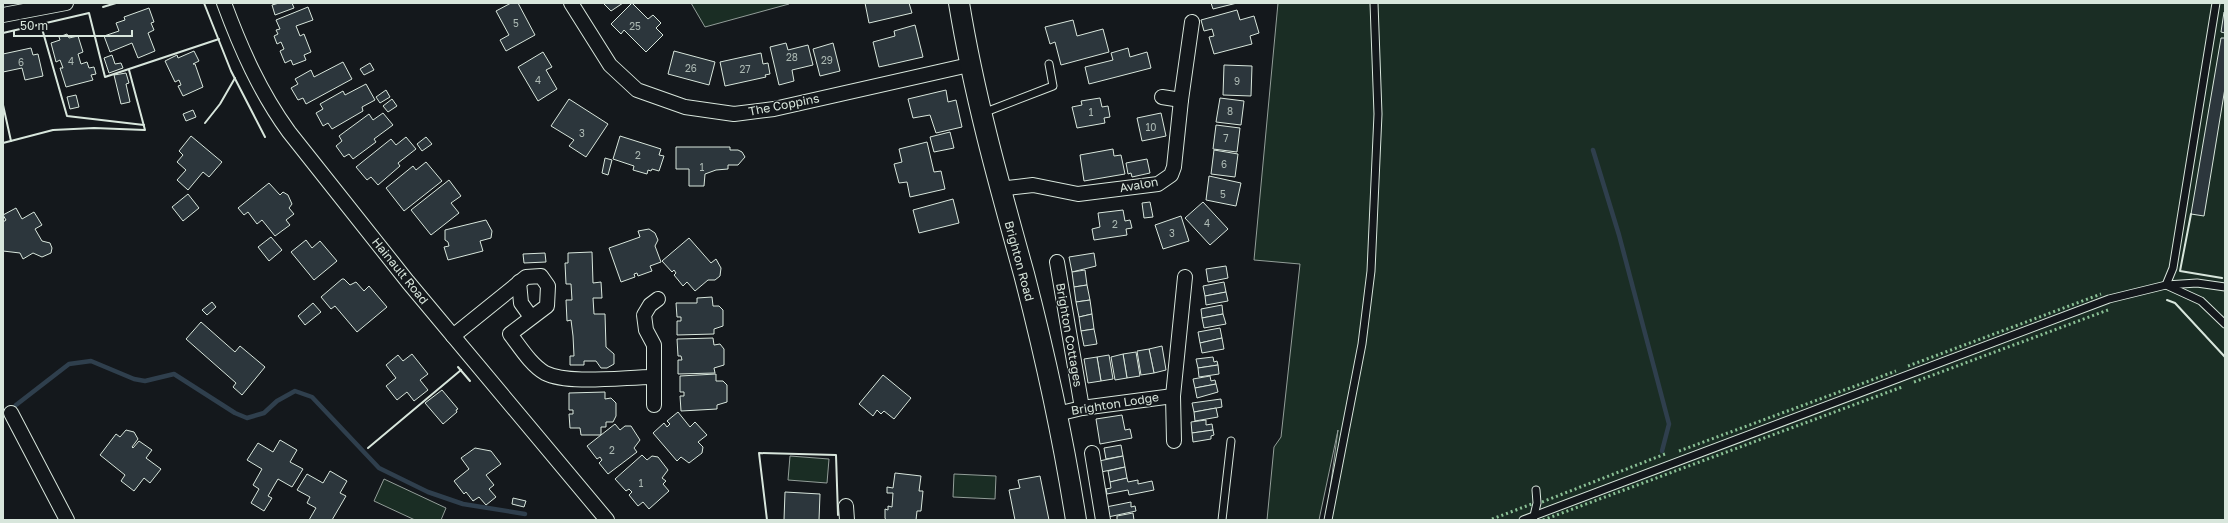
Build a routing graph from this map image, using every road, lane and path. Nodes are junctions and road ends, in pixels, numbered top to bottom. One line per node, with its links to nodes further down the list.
1 (66, 3): 7 (street)
2 (224, 3): 23 (street, Hainault Road)
3 (571, 3): 10 (street, The Coppins)
4 (959, 3): 10 (street, Brighton Road)
5 (1374, 3): 42 (lane)
6 (2216, 3): 18 (lane)
7 (3, 15)
8 (1192, 22): 12 (street, Avalon)
9 (1049, 64): 13 (lane)
10 (969, 65): 13 (street, Brighton Road)
11 (1162, 97): 12 (street)
12 (1181, 100): 14 (street, Avalon)
13 (981, 114): 14 (street, Brighton Road)
14 (999, 189): 29 (street, Brighton Road)
15 (1057, 262): 27 (street, Brighton Cottages)
16 (1185, 277): 25 (street, Brighton Lodge)
17 (519, 282): 21 (street); 21 (street); 23 (street)
18 (2166, 285): 19 (lane); 22 (lane); 35 (lane)
19 (2225, 287)
20 (658, 299): 24 (street)
21 (532, 318): 24 (street)
22 (2225, 324)
23 (453, 336): 37 (street, Hainault Road)
24 (653, 377): 26 (street)
25 (1173, 396): 27 (street, Brighton Lodge); 30 (street, Brighton Lodge)
26 (654, 405)
27 (1082, 408): 29 (street, Brighton Lodge)
28 (11, 413): 36 (street)
29 (1057, 414): 39 (street, Brighton Road)
30 (1174, 441)
31 (1231, 441): 41 (lane)
32 (1092, 453): 40 (street)
33 (1536, 490): 35 (lane)
34 (846, 506): 38 (street)
35 (1533, 518): 43 (lane)
36 (67, 520)
37 (607, 520)
38 (846, 520)
39 (1076, 520)
40 (1103, 520)
41 (1222, 520)
42 (1328, 520)
43 (1523, 520)

